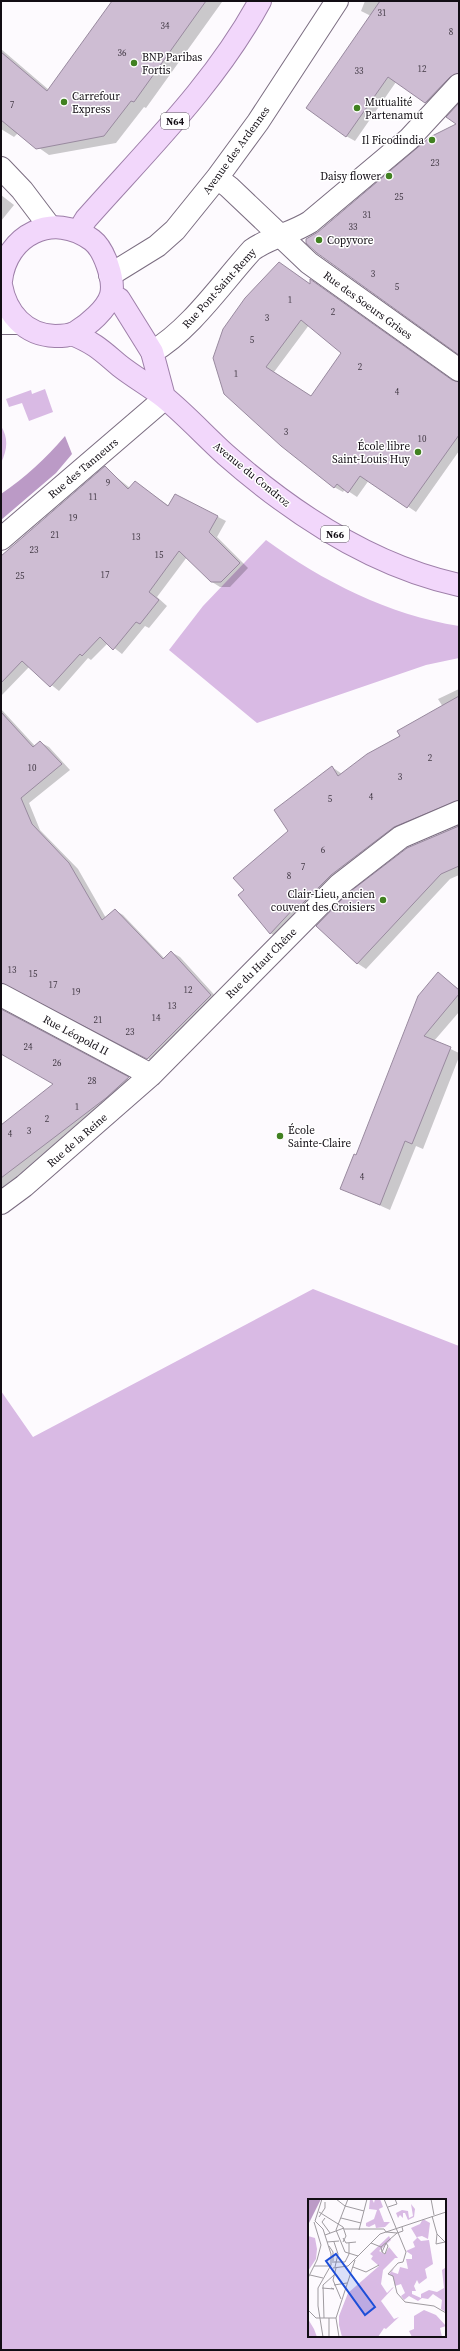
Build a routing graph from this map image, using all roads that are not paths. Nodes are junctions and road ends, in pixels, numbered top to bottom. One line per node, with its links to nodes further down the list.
1 (260, 1): 7 (main road, N64)
2 (336, 1): 5 (street, Avenue des Ardennes)
3 (459, 85): 8 (street, Rue Pont-Saint-Remy)
4 (1, 168): 6 (street)
5 (217, 178): 8 (street); 12 (street, Avenue des Ardennes)
6 (50, 227): 7 (main road); 9 (main road)
7 (78, 232): 12 (main road)
8 (279, 236): 15 (street, Rue Pont-Saint-Remy); 16 (street, Rue des Soeurs Grises)
9 (4, 257): 10 (main road)
10 (1, 281)
11 (1, 285): 13 (main road)
12 (110, 285): 14 (main road); 15 (main road)
13 (11, 323): 14 (main road)
14 (72, 334): 17 (main road, Avenue du Condroz / N66)
15 (152, 352): 17 (main road)
16 (459, 370)
17 (164, 397): 18 (street, Rue des Tanneurs); 19 (main road, Avenue du Condroz / N66)
18 (1, 539)
19 (459, 584)
20 (459, 812): 22 (street, Rue du Haut Chêne)
21 (1, 995): 22 (street, Rue Léopold II)
22 (151, 1075): 23 (street, Rue de la Reine)
23 (1, 1204)

